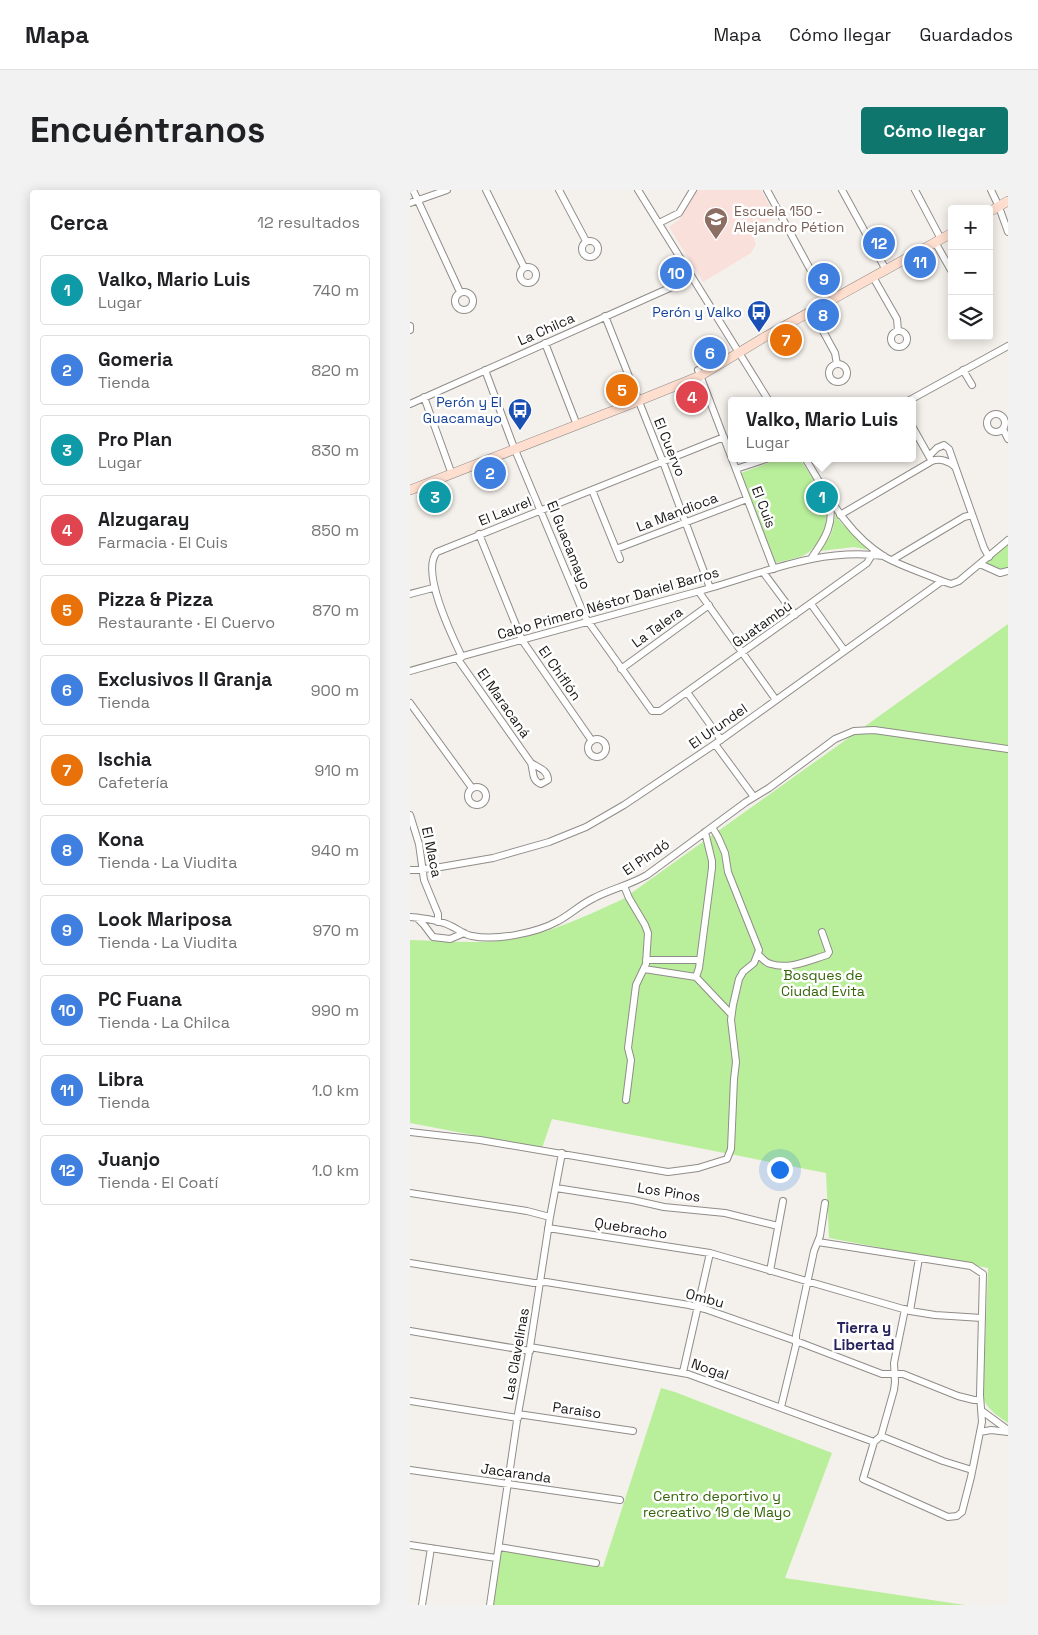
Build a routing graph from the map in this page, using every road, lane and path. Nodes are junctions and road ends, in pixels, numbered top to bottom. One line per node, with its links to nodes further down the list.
1 (413, 190): 12 (street)
2 (447, 190): 12 (street)
3 (486, 190): 21 (street)
4 (559, 190): 18 (street)
5 (638, 190): 15 (street)
6 (693, 190): 15 (street)
7 (767, 190): 26 (street)
8 (842, 190): 22 (street)
9 (915, 190): 19 (street)
10 (991, 190): 13 (street)
11 (1008, 201): 13 (main road)
12 (413, 202): 25 (street)
13 (999, 207): 14 (main road); 16 (street)
14 (993, 210)
15 (659, 223): 24 (street)
16 (1008, 232)
17 (948, 235): 19 (main road)
18 (586, 241)
19 (938, 241): 20 (street); 22 (main road)
20 (948, 263)
21 (524, 267)
22 (886, 270): 23 (main road)
23 (873, 277): 26 (main road); 29 (street)
24 (692, 278): 28 (street, La Chilca); 32 (street)
25 (460, 292)
26 (828, 302): 27 (main road)
27 (812, 311): 32 (main road); 33 (street)
28 (605, 316): 30 (street, La Chilca); 41 (street, El Cuervo)
29 (898, 331)
30 (545, 343): 34 (street, La Chilca); 43 (street)
31 (1008, 346): 35 (street)
32 (739, 352): 36 (main road); 39 (street)
33 (837, 364)
34 (485, 370): 38 (street, La Chilca); 48 (street, El Guacamayo)
35 (964, 370): 37 (street); 40 (street)
36 (699, 373): 41 (main road); 46 (street, El Cuis)
37 (972, 385)
38 (424, 397): 42 (street, La Chilca); 56 (street)
39 (767, 397)
40 (915, 397)
41 (637, 399): 43 (main road); 48 (main road); 51 (street, El Cuervo)
42 (410, 404)
43 (575, 420): 48 (main road)
44 (1003, 429): 47 (street)
45 (916, 433): 50 (street)
46 (724, 438): 49 (street, El Cuis); 51 (street, El Laurel)
47 (1008, 439)
48 (514, 447): 56 (main road); 59 (main road); 63 (street, El Guacamayo)
49 (728, 448)
50 (931, 459): 55 (street); 55 (street); 64 (street)
51 (663, 462): 60 (street, El Laurel); 66 (street, El Cuervo)
52 (733, 462): 57 (street, El Cuis)
53 (757, 462): 57 (street)
54 (807, 462): 61 (street)
55 (955, 467): 65 (street)
56 (450, 468): 58 (main road)
57 (736, 469): 62 (street, El Cuis)
58 (410, 485)
59 (410, 490)
60 (592, 490): 63 (street, El Laurel); 69 (street)
61 (828, 496): 64 (street); 73 (street)
62 (747, 499): 66 (street, La Mandioca); 76 (street, El Cuis)
63 (541, 510): 67 (street, El Laurel); 87 (street, El Guacamayo)
64 (840, 515): 70 (street)
65 (972, 515): 71 (street); 74 (street)
66 (686, 522): 69 (street, La Mandioca); 81 (street, El Cuervo)
67 (479, 534): 80 (street, El Laurel); 88 (street, El Chiflón)
68 (1008, 540): 71 (street, El Urundel)
69 (616, 549): 72 (street)
70 (874, 552): 73 (street, Cabo Primero Néstor Daniel Barros); 74 (street); 84 (street, Guatambú)
71 (989, 557): 75 (street, El Urundel)
72 (620, 558)
73 (812, 558): 76 (street, Cabo Primero Néstor Daniel Barros)
74 (892, 560): 79 (street)
75 (980, 564): 77 (street); 79 (street, El Urundel)
76 (774, 569): 78 (street, Cabo Primero Néstor Daniel Barros)
77 (1008, 571)
78 (763, 572): 81 (street, Cabo Primero Néstor Daniel Barros); 86 (street)
79 (942, 581): 89 (street, El Urundel)
80 (433, 588): 83 (street); 91 (street, El Maracaná)
81 (710, 588): 82 (street, Cabo Primero Néstor Daniel Barros)
82 (699, 592): 85 (street); 87 (street, Cabo Primero Néstor Daniel Barros)
83 (410, 594)
84 (811, 604): 86 (street, Guatambú); 89 (street)
85 (708, 605): 90 (street); 92 (street, La Talera)
86 (795, 615): 90 (street, Guatambú)
87 (587, 622): 88 (street, Cabo Primero Néstor Daniel Barros); 92 (street, El Guacamayo)
88 (522, 640): 91 (street, Cabo Primero Néstor Daniel Barros); 98 (street, El Chiflón)
89 (844, 650): 95 (street, El Urundel)
90 (742, 652): 94 (street, Guatambú); 95 (street)
91 (459, 657): 93 (street, Cabo Primero Néstor Daniel Barros); 101 (street, El Maracaná)
92 (621, 669): 97 (street, El Guacamayo)
93 (410, 671)
94 (687, 692): 97 (street, Guatambú); 99 (street)
95 (776, 700): 99 (street, El Urundel)
96 (410, 703): 102 (street)
97 (656, 712)
98 (592, 740)
99 (718, 742): 103 (street); 107 (street, El Urundel)
100 (1008, 749): 103 (street, El Pindó)
101 (531, 763)
102 (472, 788)
103 (754, 797): 105 (street, El Pindó)
104 (410, 815): 107 (street, El Maca)
105 (712, 827): 106 (street, El Pindó); 114 (street)
106 (705, 832): 109 (street, El Pindó); 116 (street)
107 (424, 869): 108 (street, El Urundel); 111 (street, El Maca)
108 (410, 870)
109 (624, 886): 112 (street, El Pindó); 115 (street)
110 (413, 918): 111 (street, El Pindó); 112 (street)
111 (438, 922): 112 (street, El Pindó)
112 (464, 932)
113 (822, 932): 114 (street)
114 (758, 954): 119 (street)
115 (646, 960): 116 (street); 117 (street)
116 (700, 960): 118 (street)
117 (644, 969): 118 (street); 120 (street)
118 (696, 977): 119 (street)
119 (731, 1014): 122 (street)
120 (626, 1100)
121 (410, 1132): 122 (street)
122 (562, 1154): 123 (street, Las Clavelinas)
123 (556, 1188): 127 (street, Las Clavelinas); 128 (street, Los Pinos)
124 (410, 1193): 127 (street)
125 (782, 1201): 128 (street)
126 (825, 1203): 130 (street)
127 (550, 1217): 129 (street, Las Clavelinas)
128 (778, 1226): 134 (street)
129 (548, 1228): 131 (street, Quebracho); 135 (street, Las Clavelinas)
130 (818, 1242): 132 (street); 136 (street)
131 (710, 1253): 134 (street, Quebracho); 137 (street)
132 (919, 1258): 138 (street); 139 (street)
133 (410, 1263): 135 (street, Ombu)
134 (770, 1271): 136 (street, Quebracho)
135 (541, 1282): 137 (street, Ombu); 142 (street, Las Clavelinas)
136 (808, 1282): 138 (street, Quebracho); 141 (street)
137 (698, 1307): 141 (street, Ombu); 143 (street)
138 (908, 1310): 139 (street, Quebracho); 144 (street)
139 (982, 1318): 145 (street)
140 (410, 1331): 142 (street, Nogal)
141 (796, 1341): 144 (street, Ombu); 147 (street)
142 (530, 1349): 143 (street, Nogal); 149 (street, Las Clavelinas)
143 (682, 1372): 147 (street, Nogal)
144 (895, 1373): 145 (street, Ombu); 153 (street)
145 (980, 1400): 148 (street)
146 (410, 1401): 149 (street, Paraiso)
147 (781, 1407): 154 (street, Nogal)
148 (982, 1410): 151 (street); 152 (street)
149 (518, 1416): 150 (street, Paraiso); 157 (street, Las Clavelinas)
150 (633, 1431)
151 (1008, 1431): 152 (street)
152 (980, 1432): 156 (street)
153 (881, 1436): 154 (street); 156 (street)
154 (874, 1442): 156 (street)
155 (410, 1470): 157 (street, Jacaranda)
156 (972, 1470)
157 (508, 1485): 158 (street, Jacaranda); 160 (street, Las Clavelinas)
158 (620, 1500)
159 (410, 1545): 161 (street)
160 (499, 1547): 162 (street, Las Clavelinas); 163 (street)
161 (431, 1548): 162 (street); 164 (street)
162 (496, 1558): 165 (street, Las Clavelinas)
163 (596, 1563)
164 (422, 1605)
165 (490, 1605)

